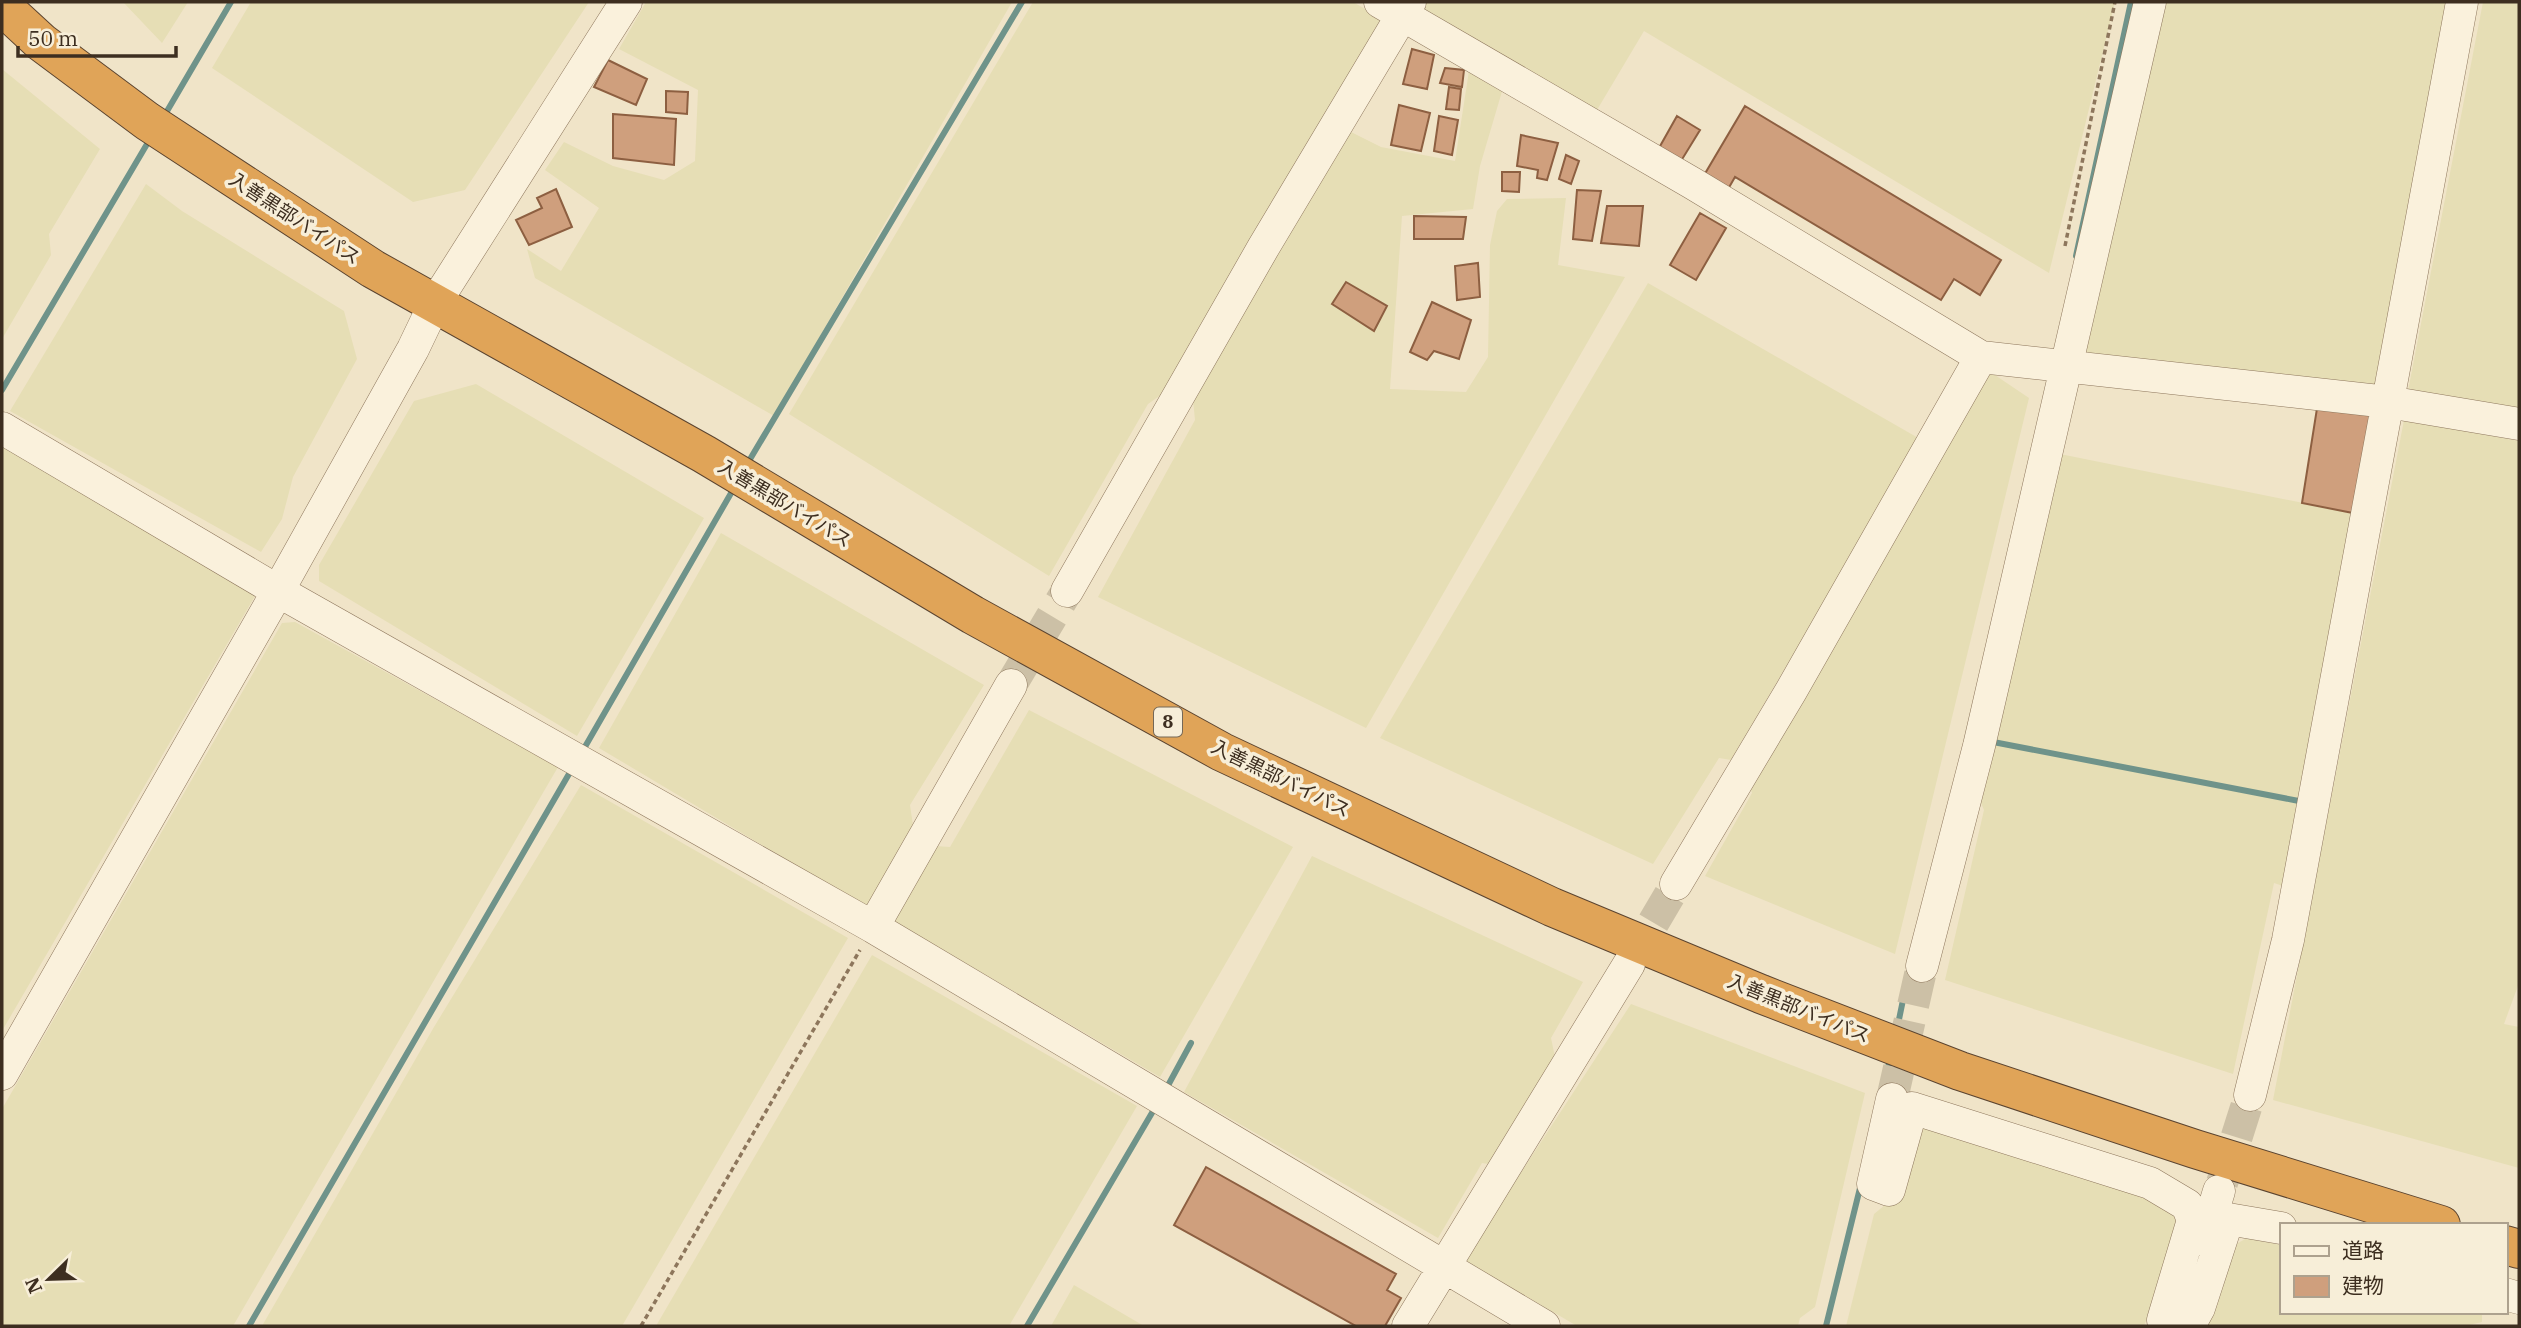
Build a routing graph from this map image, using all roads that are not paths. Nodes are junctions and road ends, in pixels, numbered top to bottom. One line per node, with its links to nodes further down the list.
1 (626, 2): 6 (street)
2 (2150, 2): 8 (street)
3 (2462, 2): 9 (street)
4 (2, 6): 6 (highway, 入善黒部バイパス / 8)
5 (1397, 6): 7 (street); 13 (street)
6 (435, 303): 12 (street); 23 (highway, 入善黒部バイパス / 8)
7 (1980, 357): 8 (street); 15 (street)
8 (2068, 366): 9 (street); 18 (street)
9 (2388, 402): 10 (street); 20 (street)
10 (2519, 424)
11 (2, 428): 12 (street)
12 (278, 591): 16 (street); 19 (street)
13 (1067, 591)
14 (1011, 685): 16 (street)
15 (1676, 884)
16 (873, 927): 25 (street)
17 (1629, 964): 25 (street)
18 (1922, 966)
19 (2, 1074)
20 (2250, 1095)
21 (1892, 1099): 28 (street)
22 (2220, 1191): 28 (street)
23 (2435, 1223)
24 (2280, 1228): 29 (street)
25 (1443, 1267): 26 (street); 27 (street)
26 (1408, 1326)
27 (1544, 1326)
28 (2170, 1326)
29 (2189, 1326)

